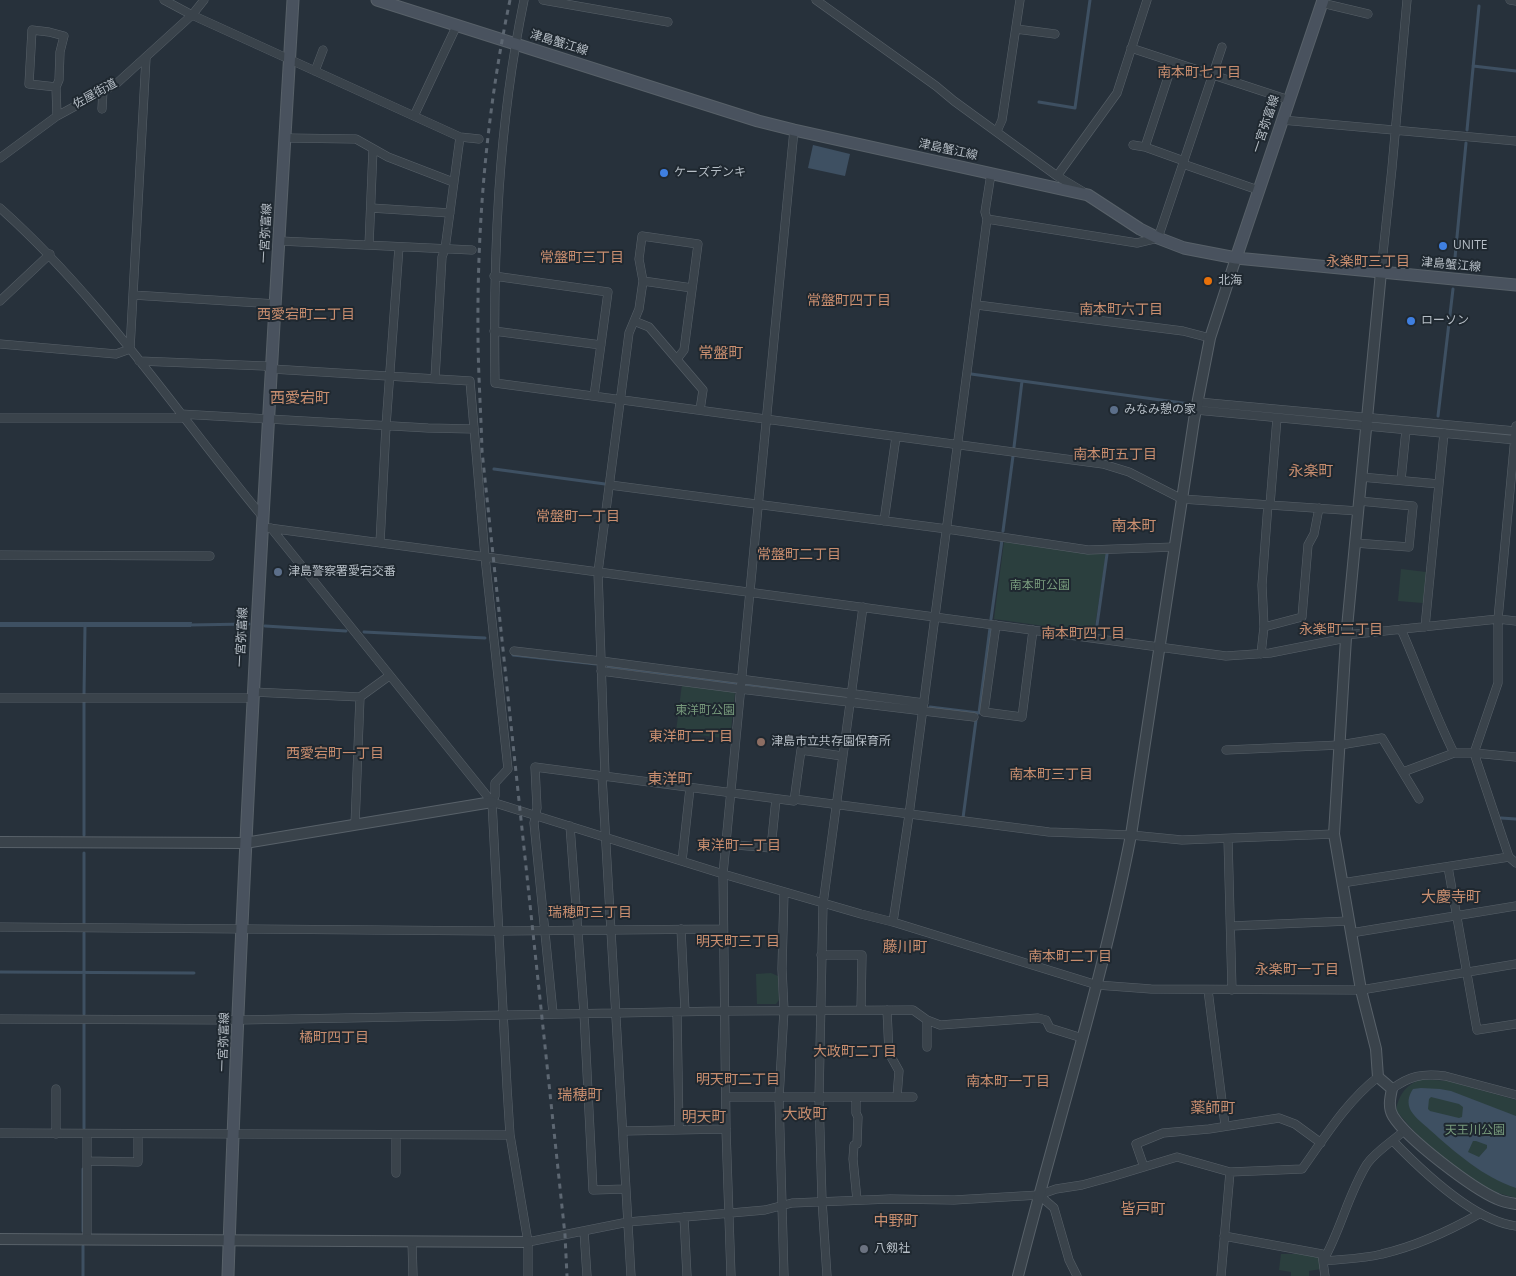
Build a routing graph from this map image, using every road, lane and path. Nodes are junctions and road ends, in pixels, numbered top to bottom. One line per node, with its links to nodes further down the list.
1 (164, 0): 15 (street)
2 (204, 0): 15 (street, 佐屋街道)
3 (293, 0): 25 (main road, 一宮弥富線)
4 (377, 0): 17 (main road, 津島蟹江線)
5 (524, 0): 20 (street)
6 (543, 0): 16 (street)
7 (816, 0): 38 (street)
8 (1020, 0): 18 (street)
9 (1147, 0): 22 (street)
10 (1407, 0): 37 (street)
11 (1510, 0): 12 (street)
12 (1516, 0)
13 (1322, 2): 14 (street); 31 (main road, 一宮弥富線)
14 (1368, 14)
15 (192, 15): 24 (street, 佐屋街道); 25 (street)
16 (668, 22)
17 (456, 25): 20 (main road, 津島蟹江線); 34 (street)
18 (1016, 29): 19 (street); 38 (street)
19 (1054, 34)
20 (515, 44): 36 (main road, 津島蟹江線); 66 (street)
21 (1222, 47): 28 (street)
22 (1131, 48): 26 (street); 49 (street)
23 (323, 50): 27 (street)
24 (146, 58): 30 (street, 佐屋街道); 70 (street)
25 (290, 59): 27 (street); 40 (main road, 一宮弥富線)
26 (1173, 62): 28 (street); 44 (street)
27 (314, 70): 34 (street)
28 (1213, 75): 31 (street); 47 (street)
29 (56, 87): 29 (street); 33 (street)
30 (103, 90): 32 (street); 33 (street, 佐屋街道)
31 (1288, 100): 35 (main road, 一宮弥富線)
32 (102, 109)
33 (57, 116): 46 (street, 佐屋街道)
34 (414, 116): 39 (street)
35 (1282, 120): 37 (street); 51 (main road, 一宮弥富線)
36 (794, 130): 48 (main road, 津島蟹江線); 93 (street)
37 (1395, 130): 42 (street); 65 (street)
38 (997, 131): 49 (street)
39 (460, 137): 41 (street); 50 (street)
40 (286, 138): 45 (street); 58 (main road, 一宮弥富線)
41 (479, 139)
42 (1516, 141)
43 (1133, 145): 44 (street)
44 (1145, 147): 47 (street)
45 (373, 149): 50 (street); 54 (street)
46 (0, 158)
47 (1184, 162): 51 (street); 57 (street)
48 (991, 174): 52 (main road, 津島蟹江線); 56 (street)
49 (1057, 176): 52 (street)
50 (453, 182): 55 (street)
51 (1258, 190): 64 (main road, 一宮弥富線)
52 (1088, 195): 57 (main road, 津島蟹江線)
53 (0, 208): 63 (street)
54 (371, 208): 55 (street); 59 (street)
55 (450, 213): 61 (street)
56 (987, 219): 57 (street); 73 (street)
57 (1158, 238): 64 (main road, 津島蟹江線)
58 (280, 241): 59 (street); 72 (main road, 一宮弥富線)
59 (369, 245): 60 (street)
60 (399, 247): 61 (street); 83 (street)
61 (445, 249): 62 (street); 84 (street)
62 (472, 250)
63 (50, 254): 71 (street); 79 (street)
64 (1236, 258): 65 (main road, 津島蟹江線); 76 (street)
65 (1381, 272): 68 (main road, 津島蟹江線); 94 (street)
66 (494, 276): 75 (street); 78 (street)
67 (642, 281): 69 (street); 69 (street); 74 (street)
68 (1516, 285)
69 (692, 288): 80 (street)
70 (133, 295): 72 (street); 79 (street)
71 (0, 301)
72 (276, 304): 82 (main road, 一宮弥富線)
73 (977, 305): 76 (street); 103 (street)
74 (634, 321): 80 (street); 86 (street)
75 (494, 331): 78 (street); 85 (street)
76 (1210, 338): 87 (street)
77 (0, 344): 79 (street)
78 (601, 345): 85 (street)
79 (130, 349): 81 (street)
80 (677, 359): 88 (street)
81 (139, 361): 82 (street); 89 (street)
82 (272, 369): 83 (street); 92 (main road, 一宮弥富線)
83 (391, 376): 84 (street); 95 (street)
84 (435, 378): 97 (street)
85 (594, 396): 86 (street)
86 (620, 399): 88 (street); 107 (street)
87 (1197, 406): 91 (street); 94 (street); 108 (street)
88 (700, 410): 93 (street)
89 (182, 416): 90 (street); 92 (street); 114 (street)
90 (0, 418)
91 (1277, 418): 94 (street); 109 (street)
92 (270, 419): 95 (street); 114 (main road, 一宮弥富線)
93 (766, 420): 101 (street); 110 (street)
94 (1366, 422): 98 (street); 99 (street); 104 (street)
95 (386, 426): 97 (street); 118 (street)
96 (1516, 426): 99 (street)
97 (474, 430): 123 (street)
98 (1406, 430): 100 (street); 105 (street)
99 (1516, 431): 102 (street)
100 (1444, 433): 102 (street); 106 (street)
101 (896, 437): 103 (street); 113 (street)
102 (1516, 440): 116 (street)
103 (958, 445): 108 (street); 115 (street)
104 (1362, 476): 105 (street); 111 (street)
105 (1401, 480): 106 (street)
106 (1439, 484): 132 (street)
107 (610, 485): 110 (street); 124 (street)
108 (1182, 498): 109 (street); 120 (street)
109 (1269, 504): 112 (street); 131 (street)
110 (759, 505): 113 (street); 125 (street)
111 (1358, 506): 112 (street); 119 (street); 119 (street)
112 (1319, 508): 131 (street)
113 (884, 521): 115 (street)
114 (265, 524): 118 (street); 141 (street); 145 (main road, 一宮弥富線)
115 (947, 529): 120 (street); 127 (street)
116 (1507, 540): 117 (street); 128 (street)
117 (1516, 540)
118 (380, 543): 123 (street)
119 (1355, 543): 135 (street)
120 (1175, 547): 136 (street)
121 (0, 556): 122 (street)
122 (210, 556)
123 (485, 557): 124 (street); 164 (street)
124 (598, 572): 125 (street); 139 (street)
125 (750, 592): 126 (street); 142 (street)
126 (862, 607): 127 (street); 144 (street)
127 (935, 617): 130 (street); 149 (street)
128 (1498, 619): 129 (street); 132 (street); 154 (street)
129 (1516, 621)
130 (996, 625): 134 (street); 134 (street)
131 (1264, 627): 138 (street)
132 (1425, 627): 133 (street)
133 (1401, 629): 135 (street); 153 (street)
134 (1033, 630): 136 (street)
135 (1346, 636): 138 (street); 151 (street)
136 (1159, 647): 138 (street); 171 (street)
137 (514, 651): 139 (street)
138 (1261, 654)
139 (601, 661): 140 (street); 142 (street)
140 (601, 671): 143 (street); 158 (street)
141 (389, 676): 146 (street); 164 (street)
142 (742, 679): 143 (street); 144 (street)
143 (740, 689): 148 (street); 160 (street)
144 (851, 694): 148 (street); 149 (street)
145 (253, 695): 146 (street); 147 (street); 175 (main road, 一宮弥富線)
146 (360, 696): 168 (street)
147 (0, 698)
148 (850, 702): 149 (street); 155 (street)
149 (923, 707): 150 (street); 167 (street)
150 (974, 717)
151 (1340, 745): 152 (street); 157 (street); 170 (street)
152 (1226, 750)
153 (1454, 753): 154 (street); 157 (street)
154 (1474, 753): 156 (street); 177 (street)
155 (842, 756): 162 (street); 165 (street)
156 (1516, 757)
157 (1403, 772): 163 (street)
158 (604, 776): 159 (street); 166 (street); 172 (street)
159 (690, 788): 160 (street); 178 (street)
160 (730, 793): 161 (street); 176 (street)
161 (776, 799): 162 (street); 176 (street)
162 (794, 799): 165 (street)
163 (1419, 800)
164 (492, 802): 166 (street); 168 (street); 196 (street)
165 (836, 804): 167 (street); 184 (street)
166 (535, 815): 169 (street); 197 (street)
167 (909, 815): 171 (street); 188 (street)
168 (355, 826): 175 (street)
169 (570, 826): 172 (street); 194 (street)
170 (1334, 834): 173 (street); 182 (street)
171 (1131, 835): 173 (street); 202 (street)
172 (606, 837): 178 (street); 195 (street)
173 (1228, 839): 189 (street)
174 (0, 842): 175 (street)
175 (245, 843): 191 (main road, 一宮弥富線)
176 (726, 844): 181 (street)
177 (1509, 857): 179 (street); 180 (street)
178 (682, 861): 181 (street)
179 (1516, 863)
180 (1448, 867): 182 (street); 186 (street)
181 (723, 874): 183 (street); 193 (street)
182 (1342, 883): 187 (street)
183 (784, 892): 184 (street); 207 (street)
184 (823, 904): 188 (street); 199 (street)
185 (1516, 906): 186 (street)
186 (1457, 916): 198 (street); 201 (street)
187 (1349, 921): 189 (street); 198 (street)
188 (893, 922): 202 (street)
189 (1232, 926): 204 (street)
190 (0, 927): 191 (street)
191 (242, 928): 196 (street); 217 (main road, 一宮弥富線)
192 (682, 929): 193 (street); 195 (street); 211 (street)
193 (723, 929): 206 (street)
194 (578, 930): 195 (street); 197 (street); 213 (street)
195 (611, 930): 214 (street)
196 (499, 931): 197 (street); 215 (street)
197 (545, 931): 212 (street)
198 (1351, 934): 205 (street)
199 (821, 955): 208 (street); 209 (street)
200 (1516, 964): 201 (street)
201 (1467, 972): 205 (street); 219 (street)
202 (1097, 985): 203 (street); 220 (street)
203 (1208, 990): 204 (street); 232 (street)
204 (1232, 990): 205 (street)
205 (1361, 990): 222 (street)
206 (724, 1010): 207 (street); 211 (street); 226 (street)
207 (784, 1010): 208 (street); 229 (street)
208 (821, 1010): 209 (street); 230 (street)
209 (861, 1010): 210 (street)
210 (887, 1010): 218 (street); 227 (street)
211 (681, 1011): 214 (street); 233 (street)
212 (553, 1013): 213 (street); 215 (street)
213 (584, 1013): 214 (street); 250 (street)
214 (616, 1013): 236 (street)
215 (503, 1014): 217 (street); 243 (street)
216 (0, 1019): 217 (street)
217 (238, 1020): 241 (main road, 一宮弥富線)
218 (927, 1020): 220 (street); 221 (street)
219 (1516, 1024)
220 (1082, 1038): 251 (street)
221 (927, 1046)
222 (1378, 1078): 224 (street); 245 (street)
223 (56, 1089): 238 (street)
224 (1392, 1089): 225 (street); 235 (street)
225 (1516, 1095)
226 (726, 1097): 229 (street); 234 (street)
227 (897, 1097): 228 (street); 231 (street)
228 (912, 1097)
229 (779, 1098): 230 (street); 255 (street)
230 (819, 1098): 231 (street); 252 (street)
231 (856, 1098): 253 (street)
232 (1225, 1125): 245 (street); 247 (street)
233 (679, 1130): 234 (street); 236 (street)
234 (726, 1130): 256 (street)
235 (1405, 1130): 244 (street); 254 (street)
236 (623, 1131): 250 (street)
237 (0, 1133): 238 (street)
238 (56, 1134): 239 (street)
239 (87, 1134): 240 (street); 246 (street)
240 (138, 1135): 241 (street); 246 (street)
241 (234, 1135): 242 (street); 265 (main road, 一宮弥富線)
242 (396, 1135): 243 (street); 248 (street)
243 (510, 1135): 267 (street)
244 (1393, 1141): 257 (street); 268 (street)
245 (1321, 1143): 249 (street)
246 (87, 1161): 264 (street)
247 (1144, 1167): 249 (street); 251 (street)
248 (396, 1172)
249 (1230, 1172): 262 (street)
250 (626, 1189): 259 (street)
251 (1039, 1195): 253 (street); 278 (street); 279 (street)
252 (822, 1200): 253 (street); 255 (street); 277 (street)
253 (857, 1200)
254 (1516, 1204)
255 (781, 1206): 256 (street); 276 (street)
256 (729, 1213): 258 (street); 275 (street)
257 (1479, 1214): 260 (street); 268 (street)
258 (684, 1217): 259 (street); 274 (street)
259 (628, 1222): 261 (street); 273 (street)
260 (1516, 1226)
261 (584, 1231): 267 (street); 272 (street)
262 (1224, 1236): 268 (street); 280 (street)
263 (0, 1238): 264 (street)
264 (86, 1239): 265 (street)
265 (229, 1239): 266 (street); 269 (main road, 一宮弥富線)
266 (412, 1241): 267 (street); 270 (street)
267 (528, 1242): 271 (street)
268 (1323, 1260): 281 (street)
269 (228, 1276)
270 (413, 1276)
271 (528, 1276)
272 (587, 1276)
273 (631, 1276)
274 (687, 1276)
275 (731, 1276)
276 (784, 1276)
277 (827, 1276)
278 (1018, 1276)
279 (1077, 1276)
280 (1221, 1276)
281 (1325, 1276)

